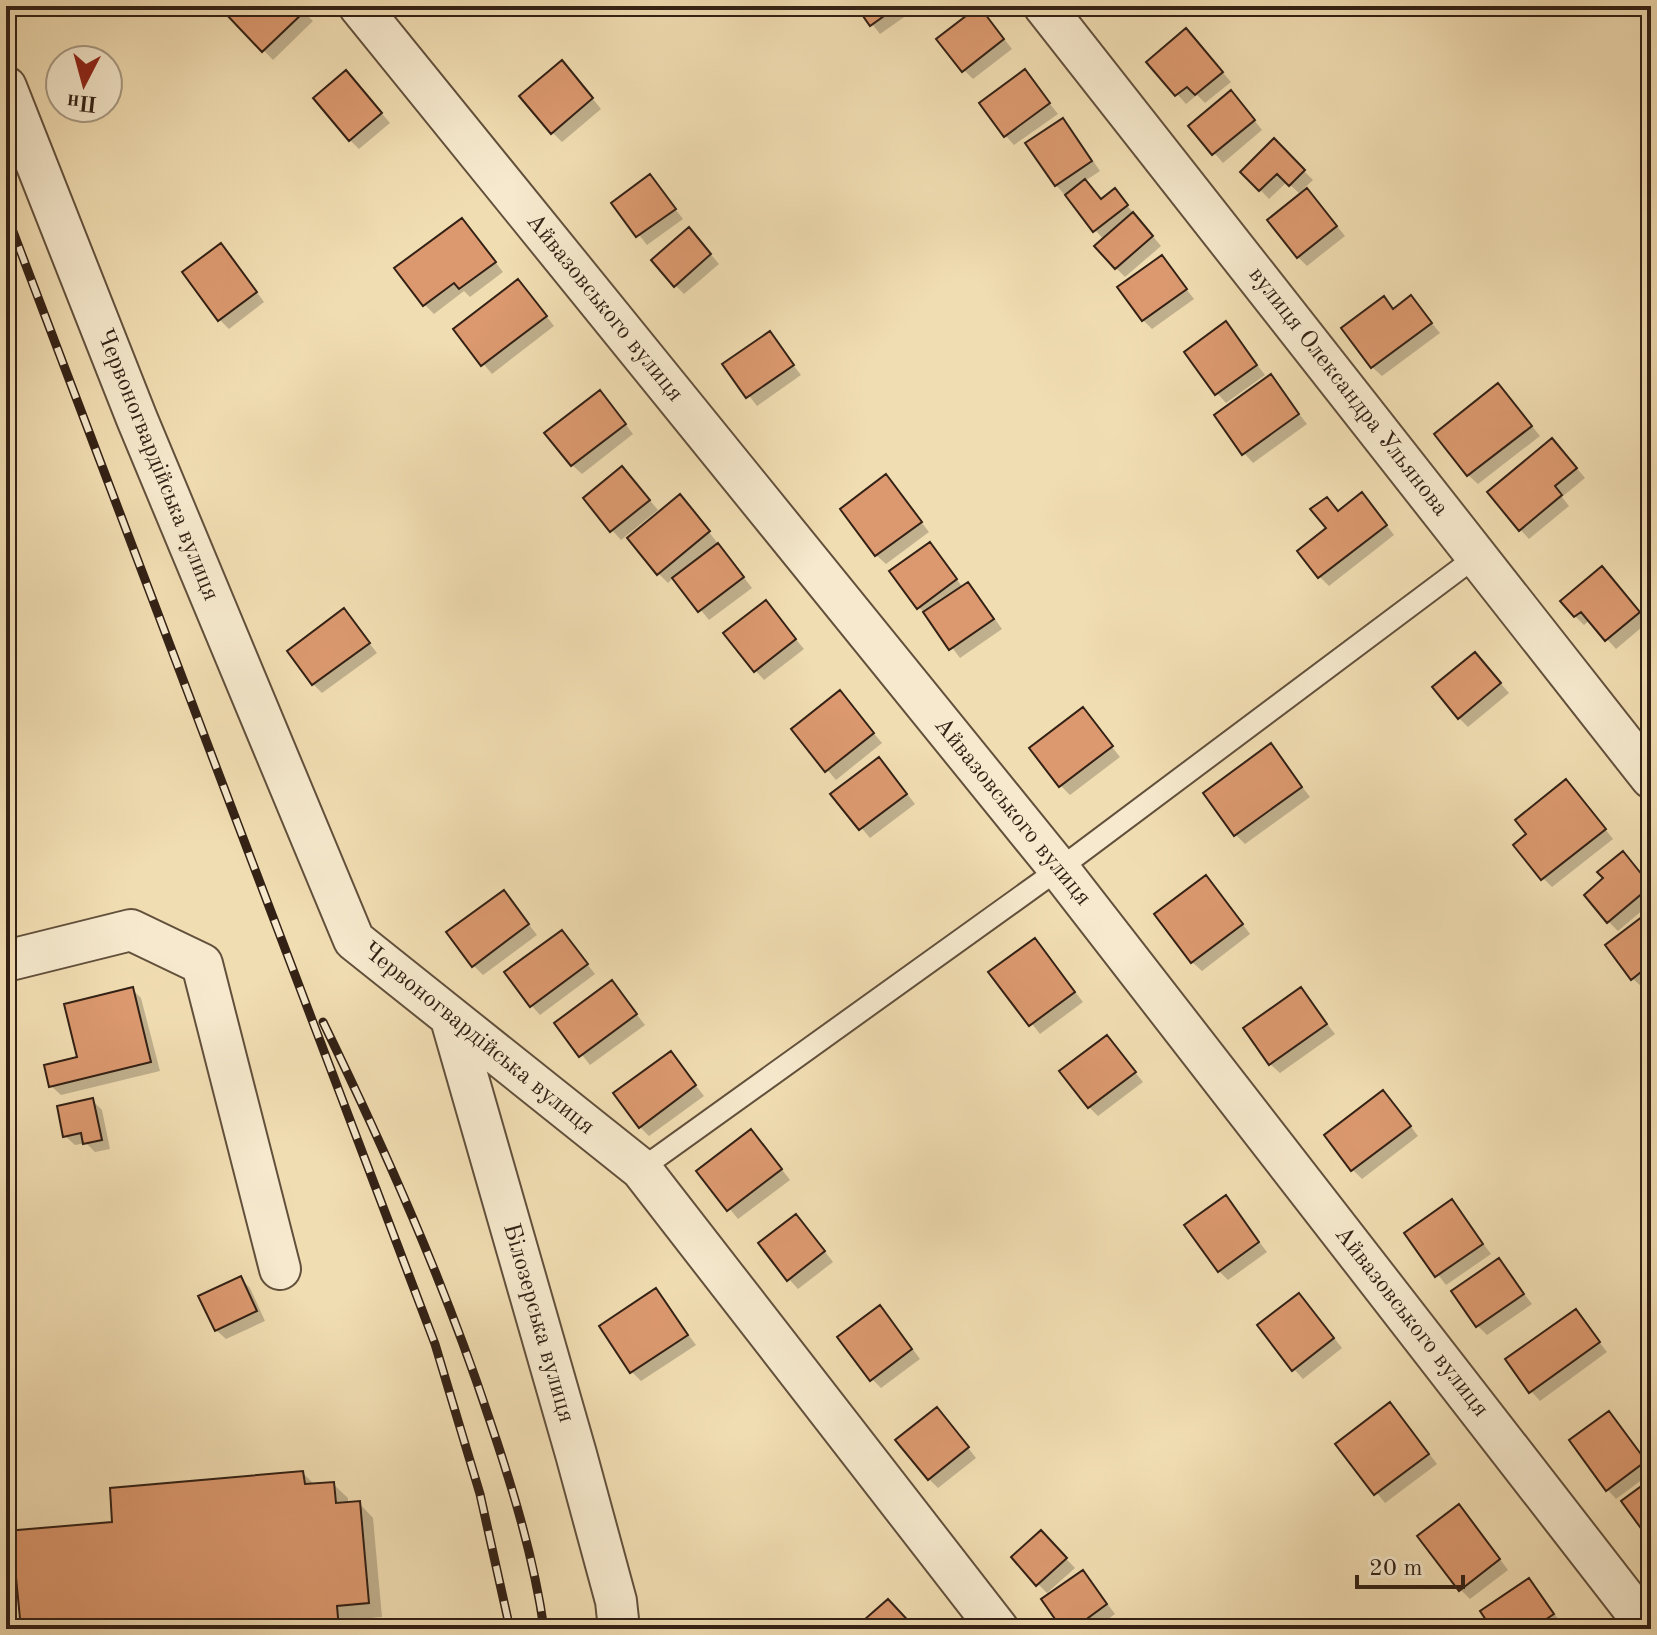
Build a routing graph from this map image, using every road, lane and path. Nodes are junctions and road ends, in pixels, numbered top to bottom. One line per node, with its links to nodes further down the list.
1 (359, 6): 6 (street, Айвазовського вулиця)
2 (1044, 6): 4 (street, вулиця Олександра Ульянова)
3 (6, 87): 8 (street, Червоногвардійська вулиця)
4 (1477, 556): 5 (street, вулиця Олександра Ульянова); 6 (lane)
5 (1651, 778)
6 (1059, 869): 9 (lane); 13 (street, Айвазовського вулиця)
7 (6, 961): 10 (street)
8 (451, 1019): 9 (street, Червоногвардійська вулиця); 11 (street, Білозерська вулиця)
9 (641, 1169): 12 (street, Червоногвардійська вулиця)
10 (280, 1269)
11 (619, 1629)
12 (998, 1629)
13 (1649, 1629)

